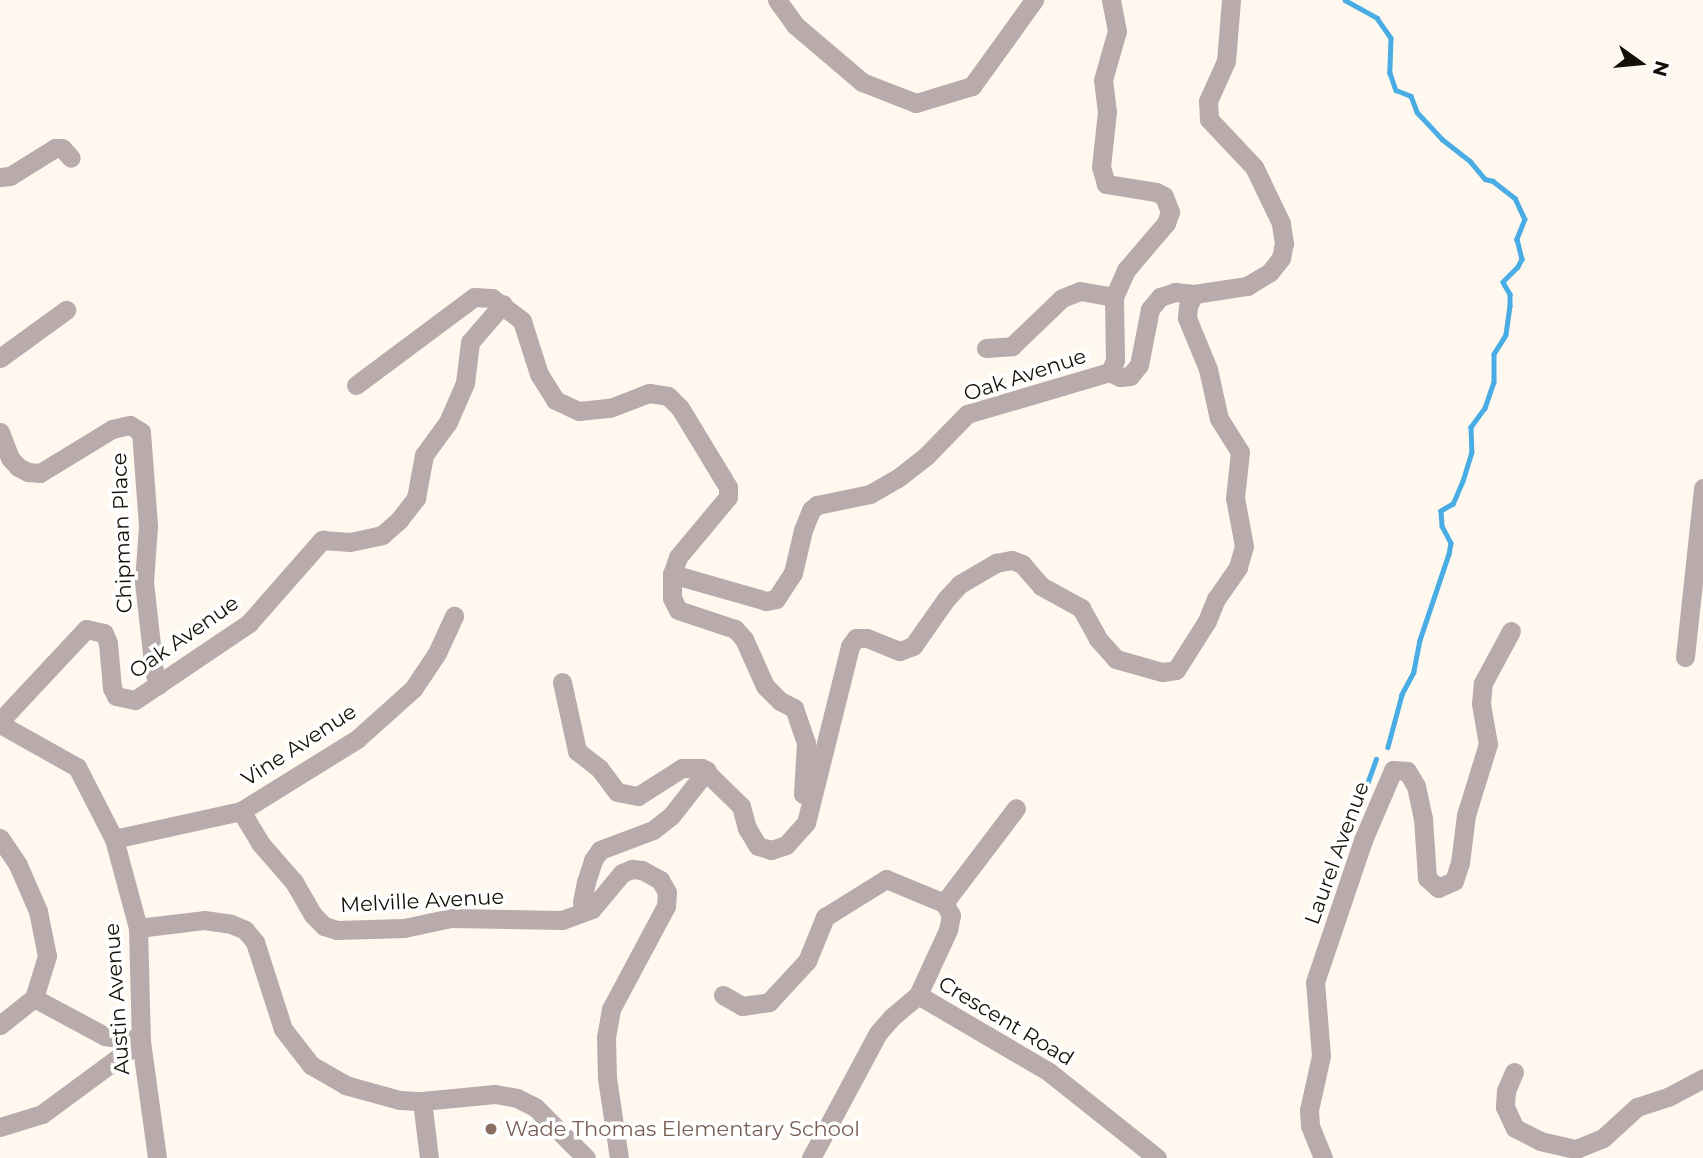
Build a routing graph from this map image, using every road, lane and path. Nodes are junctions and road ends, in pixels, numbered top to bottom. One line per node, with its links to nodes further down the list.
1 (777, 0): 2 (street)
2 (1034, 0)
3 (1111, 0): 8 (street, Oak Avenue)
4 (1231, 0): 7 (street)
5 (71, 158): 6 (street)
6 (0, 177)
7 (1194, 294): 13 (street); 27 (street)
8 (1114, 297): 11 (street, Oak Avenue); 13 (street, Oak Avenue)
9 (503, 304): 14 (street); 17 (street); 22 (street, Oak Avenue)
10 (66, 310): 12 (street)
11 (986, 348)
12 (0, 358)
13 (1110, 372): 17 (street, Oak Avenue)
14 (356, 385)
15 (0, 432): 22 (street, Chipman Place)
16 (1703, 486): 20 (street)
17 (673, 574): 27 (street)
18 (454, 616): 26 (street, Vine Avenue)
19 (1511, 631): 48 (street, Laurel Avenue)
20 (1685, 657)
21 (562, 682): 24 (street)
22 (158, 685): 23 (street, Oak Avenue)
23 (0, 722): 29 (street, Austin Avenue)
24 (707, 771): 27 (street); 31 (street)
25 (1016, 808): 30 (street)
26 (241, 811): 29 (street); 31 (street, Melville Avenue)
27 (806, 823)
28 (0, 838): 35 (street)
29 (114, 839): 32 (street, Austin Avenue)
30 (944, 903): 33 (street); 34 (street)
31 (584, 910): 45 (street)
32 (138, 928): 37 (street, Austin Avenue); 40 (street)
33 (723, 995)
34 (918, 995): 46 (street, Crescent Road); 47 (street, Crescent Road)
35 (34, 998): 36 (street); 37 (street)
36 (0, 1025)
37 (141, 1041): 41 (street); 42 (street, Austin Avenue)
38 (1514, 1072): 39 (street)
39 (1703, 1078)
40 (422, 1101): 43 (street); 44 (street)
41 (0, 1127)
42 (157, 1158)
43 (429, 1158)
44 (586, 1158)
45 (619, 1158)
46 (811, 1158)
47 (1157, 1158)
48 (1323, 1158)

